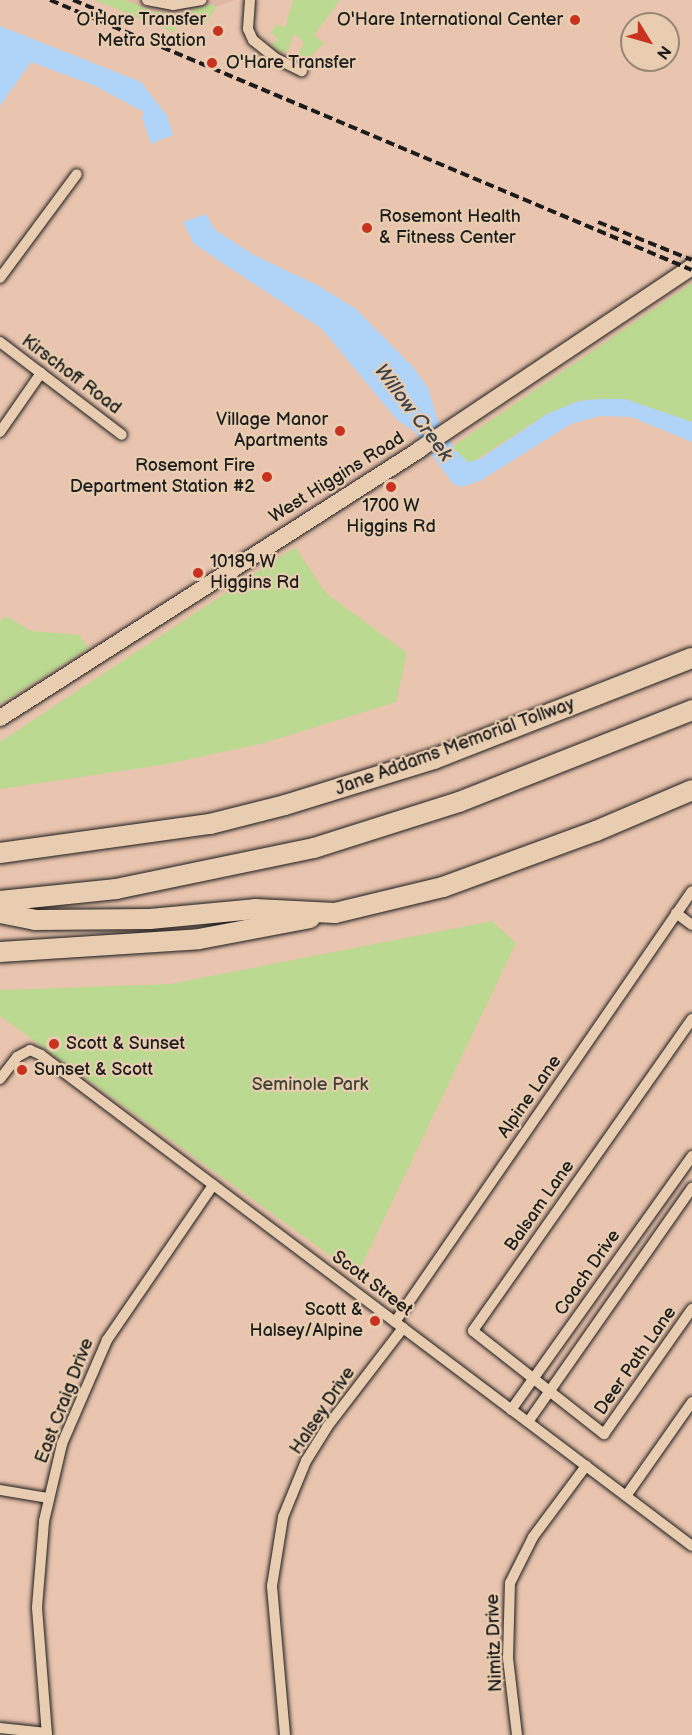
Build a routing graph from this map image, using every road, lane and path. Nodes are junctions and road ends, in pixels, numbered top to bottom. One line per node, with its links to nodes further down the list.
1 (147, 0): 2 (street)
2 (202, 0)
3 (250, 0): 4 (street)
4 (302, 70)
5 (77, 174): 7 (street)
6 (692, 267): 14 (main road, West Higgins Road)
7 (0, 278)
8 (0, 342): 9 (street, Kirschoff Road)
9 (41, 373): 10 (street); 11 (street, Kirschoff Road)
10 (0, 432)
11 (122, 435)
12 (692, 658): 16 (highway, Jane Addams Memorial Tollway)
13 (692, 710): 18 (highway)
14 (0, 718)
15 (692, 790): 20 (highway)
16 (0, 853)
17 (692, 891): 21 (street, Alpine Lane)
18 (0, 902)
19 (0, 913): 20 (highway)
20 (335, 913): 23 (highway)
21 (676, 913): 22 (street); 30 (street, Alpine Lane)
22 (692, 925)
23 (0, 952)
24 (692, 1018): 31 (street, Balsam Lane)
25 (0, 1078): 27 (street, Scott Street)
26 (692, 1156): 31 (street, Coach Drive)
27 (213, 1185): 30 (street, Scott Street); 39 (street, East Craig Drive)
28 (692, 1188): 32 (street, Coach Drive)
29 (692, 1310): 32 (street, Deer Path Lane)
30 (399, 1325): 34 (street, Scott Street); 43 (street, Halsey Drive)
31 (532, 1381): 32 (street, Balsam Lane); 34 (street, Coach Drive)
32 (549, 1394): 35 (street, Coach Drive)
33 (692, 1402): 38 (street)
34 (511, 1410): 35 (street, Scott Street)
35 (528, 1422): 36 (street, Scott Street)
36 (586, 1466): 38 (street, Scott Street); 44 (street, Nimitz Drive)
37 (0, 1490): 39 (street)
38 (626, 1496): 40 (street, Scott Street)
39 (48, 1498): 42 (street, East Craig Drive)
40 (692, 1546)
41 (0, 1728): 42 (street)
42 (47, 1734)
43 (285, 1735)
44 (517, 1735)

